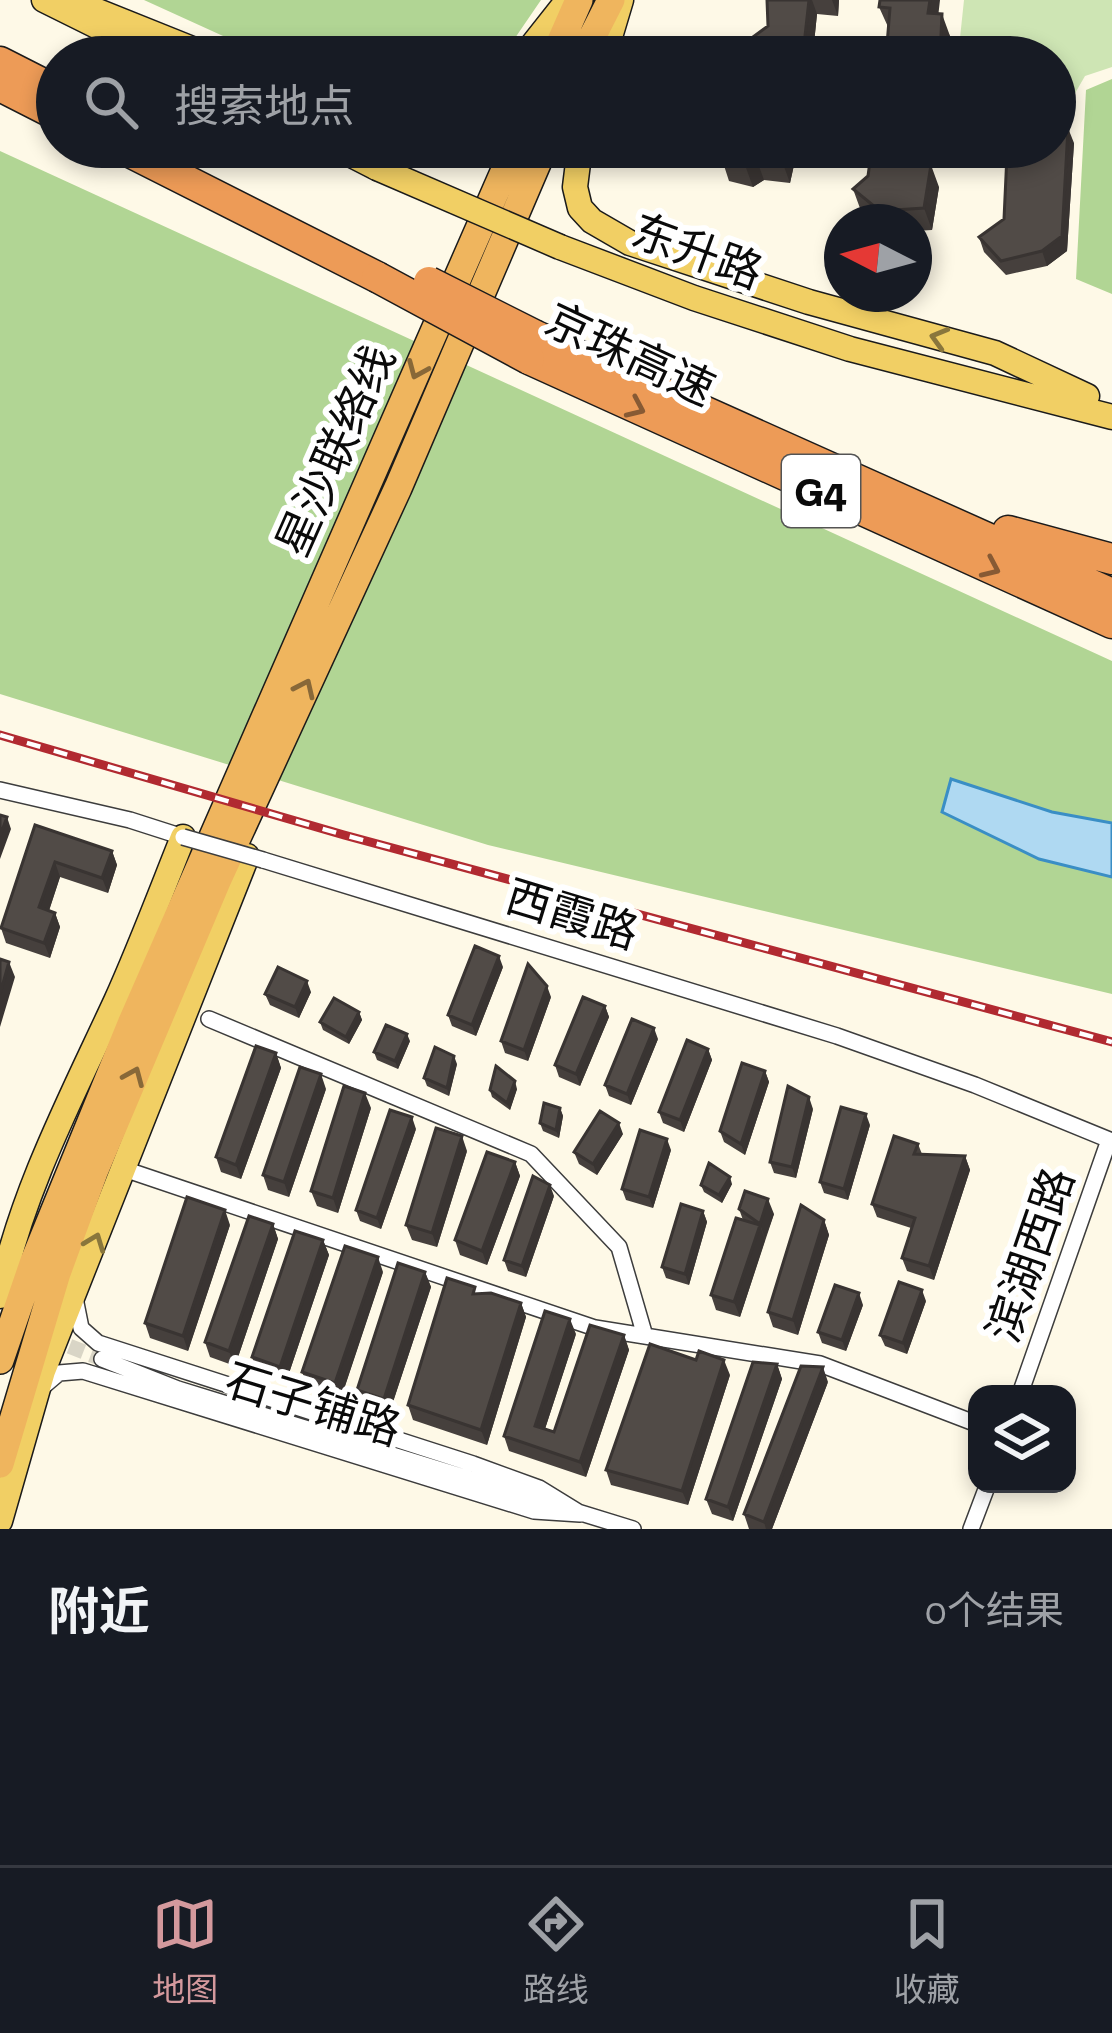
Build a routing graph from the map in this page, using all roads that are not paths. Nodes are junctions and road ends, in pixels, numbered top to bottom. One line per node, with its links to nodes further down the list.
1 (44, 0): 7 (main road)
2 (70, 0): 8 (main road); 9 (main road)
3 (568, 0): 10 (main road)
4 (579, 0): 11 (highway)
5 (611, 0): 12 (highway)
6 (621, 0): 13 (main road)
7 (117, 36)
8 (141, 36)
9 (160, 36)
10 (540, 36)
11 (563, 36)
12 (593, 36)
13 (610, 36)
14 (0, 62): 15 (highway)
15 (36, 80)
16 (0, 86): 17 (highway)
17 (36, 104)
18 (165, 168): 25 (highway, 京珠高速 / G4)
19 (202, 168): 25 (highway, 京珠高速 / G4)
20 (398, 168): 24 (main road, 东升路, bridge)
21 (506, 168): 45 (highway, 星沙联络线, one-way to 45)
22 (535, 168): 49 (highway, one-way to 22)
23 (577, 168): 27 (main road, one-way to 23)
24 (562, 241): 27 (main road, 东升路); 29 (main road, 东升路)
25 (381, 268): 26 (highway, 京珠高速 / G4, bridge)
26 (533, 348): 30 (highway, 京珠高速 / G4); 33 (highway, 京珠高速 / G4, one-way to 33)
27 (1087, 396): 28 (main road, 东升路)
28 (1112, 403)
29 (1112, 417)
30 (737, 423): 31 (highway); 32 (highway, 京珠高速 / G4)
31 (1112, 559)
32 (1112, 594)
33 (1112, 623)
34 (0, 790): 35 (street, 西霞路)
35 (183, 837): 36 (street, 西霞路, bridge); 40 (main road)
36 (255, 858): 38 (street, 西霞路); 39 (main road)
37 (208, 1019): 43 (street)
38 (1111, 1141): 46 (street, 滨湖西路)
39 (124, 1169): 41 (main road, one-way to 39); 43 (street)
40 (3, 1267): 42 (main road)
41 (75, 1294): 47 (main road); 51 (street, 石子铺路)
42 (0, 1296)
43 (645, 1336): 48 (street)
44 (102, 1359): 51 (street, 石子铺路)
45 (0, 1360)
46 (1023, 1385)
47 (33, 1397): 51 (street, 石子铺路); 52 (main road)
48 (968, 1421)
49 (0, 1464)
50 (985, 1493): 54 (street)
51 (580, 1514): 53 (street, 石子铺路)
52 (0, 1521)
53 (633, 1529)
54 (971, 1529)

